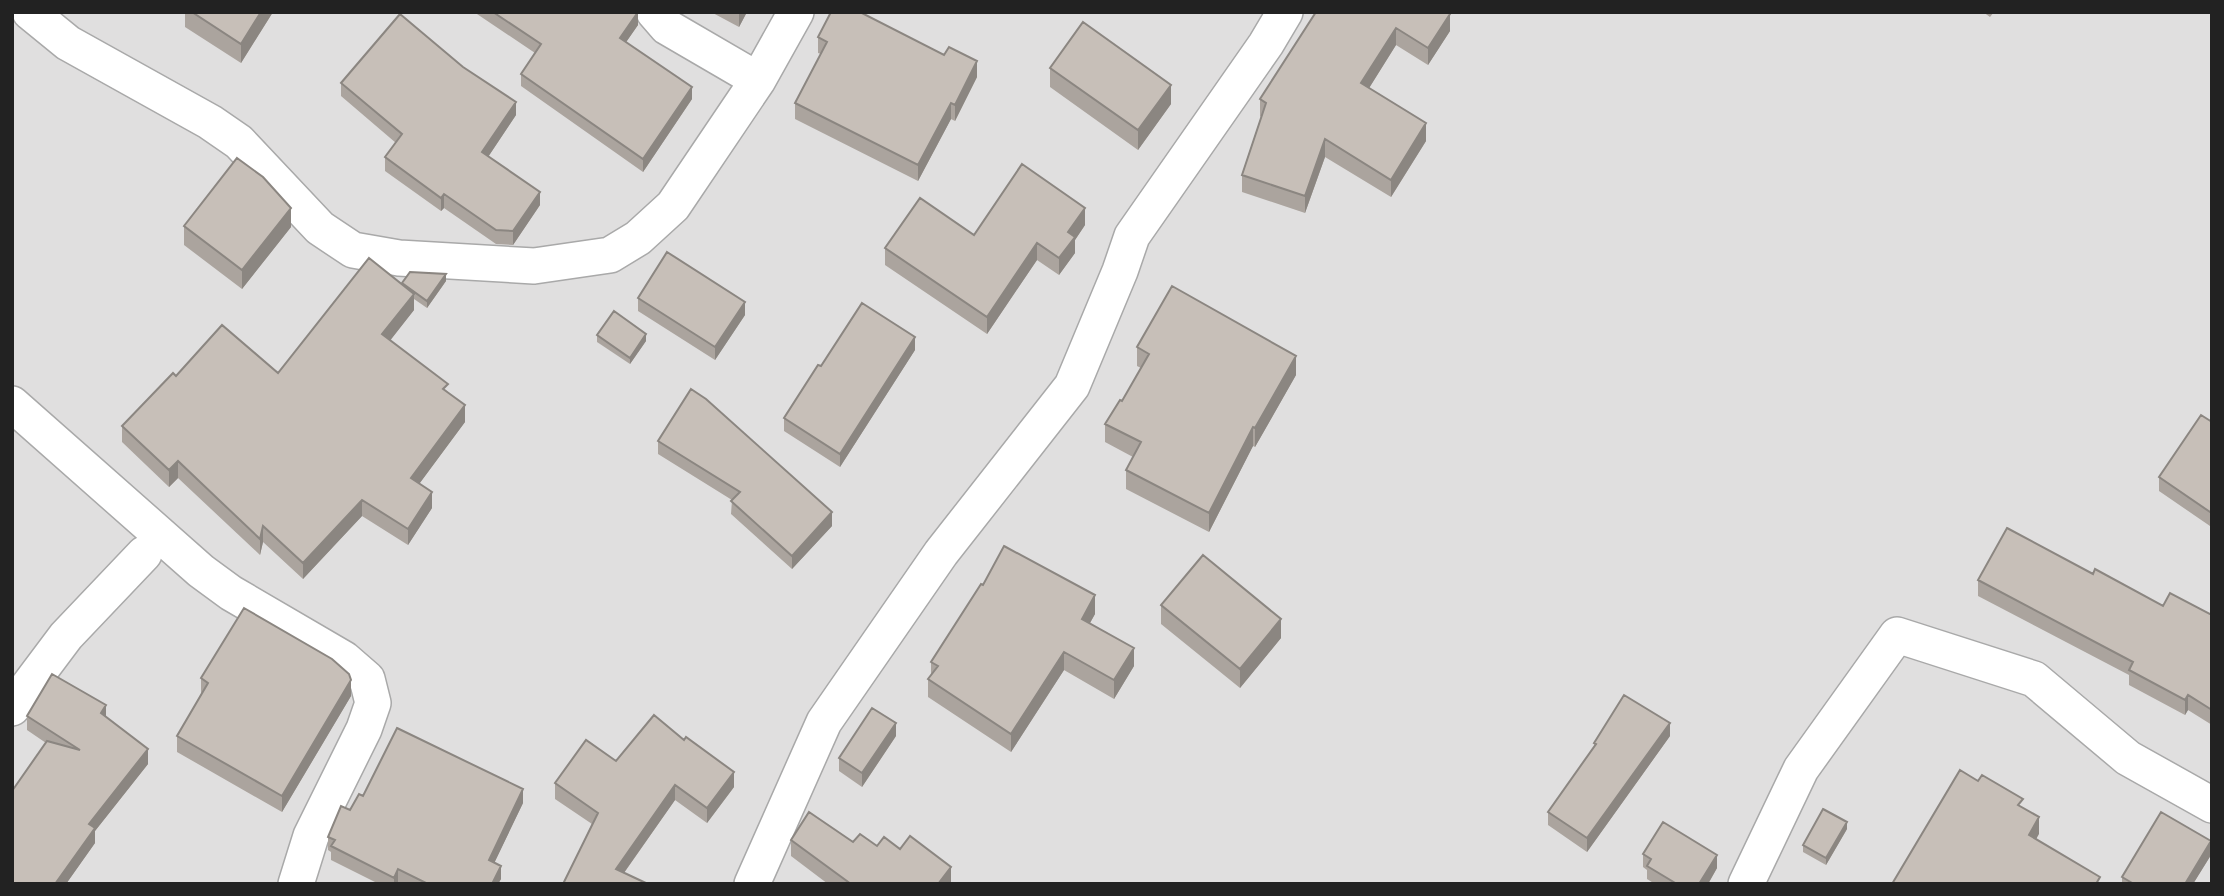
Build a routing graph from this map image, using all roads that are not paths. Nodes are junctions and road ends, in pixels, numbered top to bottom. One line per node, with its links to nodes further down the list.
1 (30, 12): 5 (street)
2 (653, 12): 5 (street)
3 (796, 12): 5 (street)
4 (1285, 12): 11 (street)
5 (758, 80)
6 (12, 404): 10 (street)
7 (144, 554): 8 (street)
8 (12, 708)
9 (2212, 804): 12 (street)
10 (296, 884)
11 (752, 884)
12 (1746, 884)

